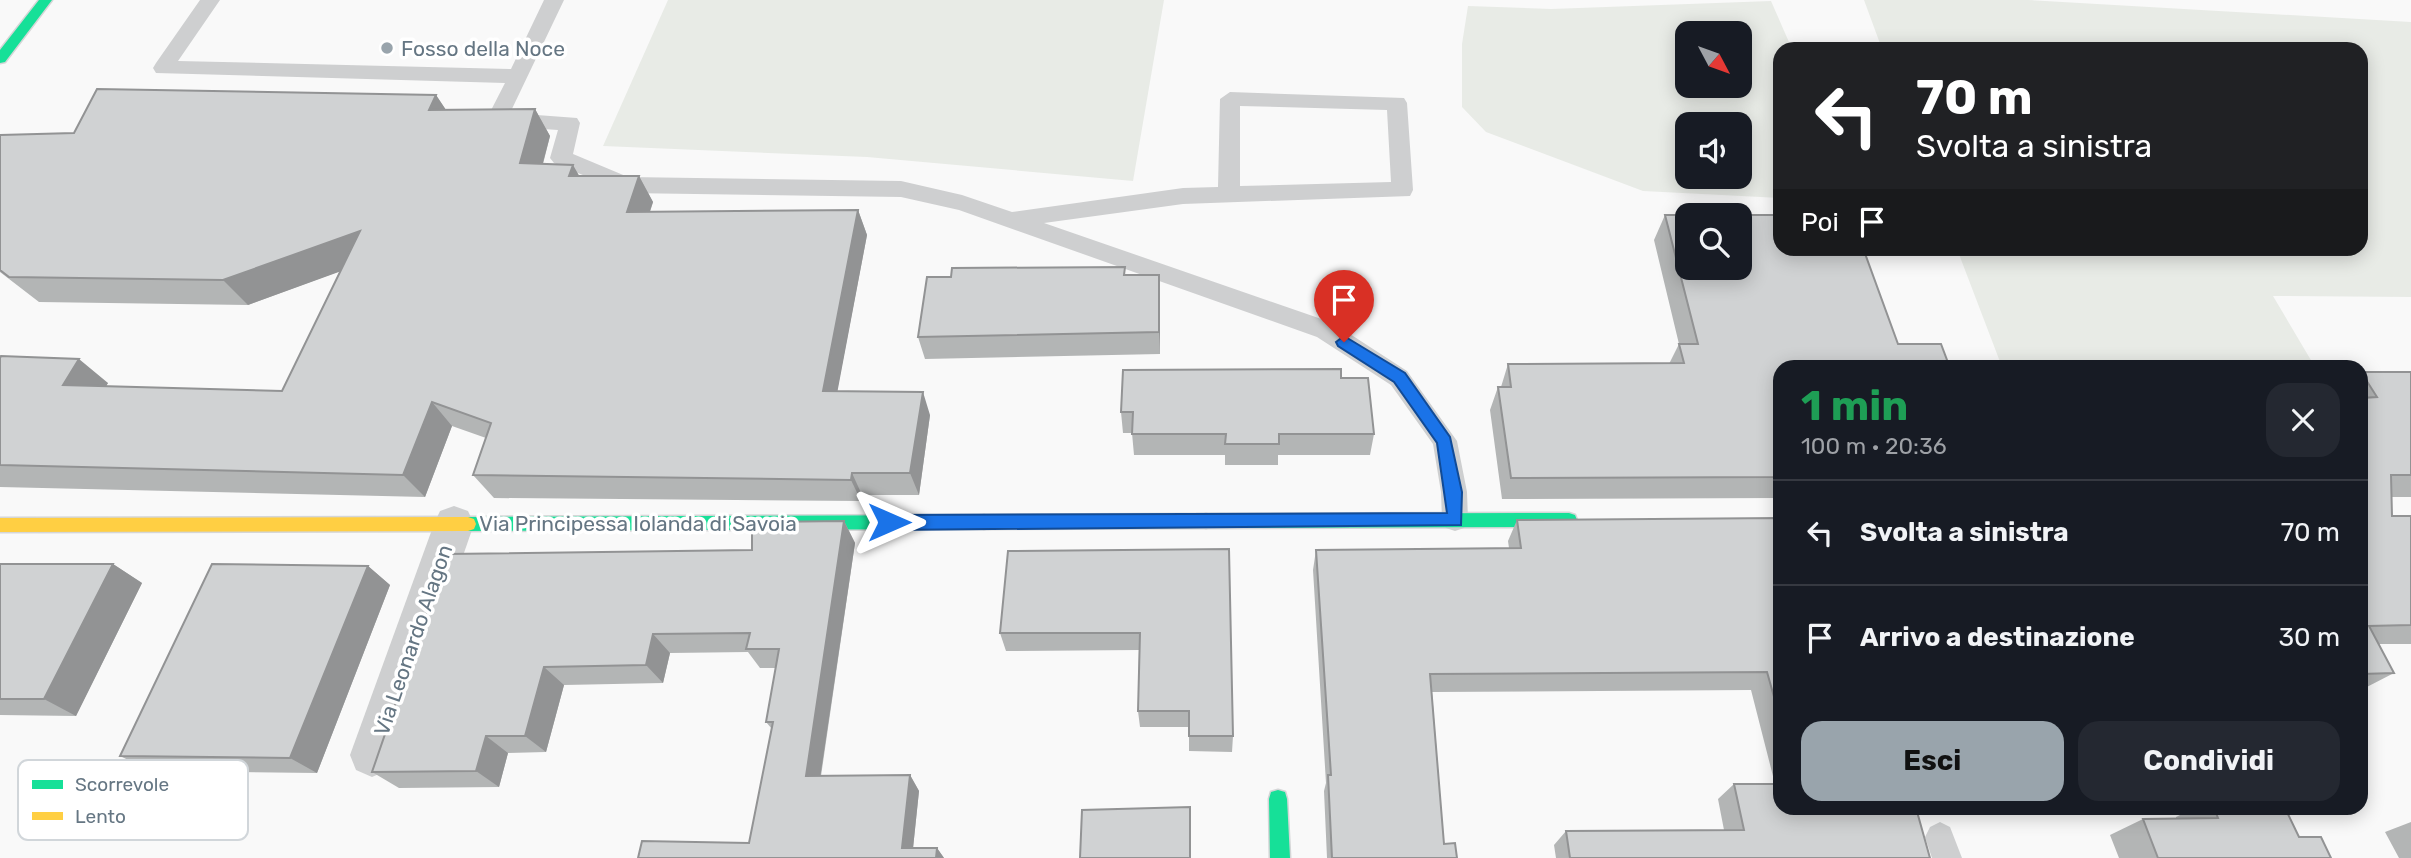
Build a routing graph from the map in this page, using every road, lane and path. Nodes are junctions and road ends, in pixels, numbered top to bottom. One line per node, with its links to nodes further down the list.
1 (46, 0): 4 (street)
2 (210, 0): 5 (lane)
3 (554, 0): 5 (lane)
4 (0, 60)
5 (518, 76): 7 (lane)
6 (1229, 194): 6 (lane); 7 (lane)
7 (1010, 220): 8 (lane)
8 (1455, 520): 9 (street, Via Principessa Iolanda di Savoia); 10 (street, Via Principessa Iolanda di Savoia)
9 (1590, 520)
10 (454, 523): 11 (street, Via Principessa Iolanda di Savoia); 12 (street, Via Leonardo Alagon)
11 (0, 525)
12 (372, 755)
13 (1278, 799): 14 (street)
14 (1280, 858)

